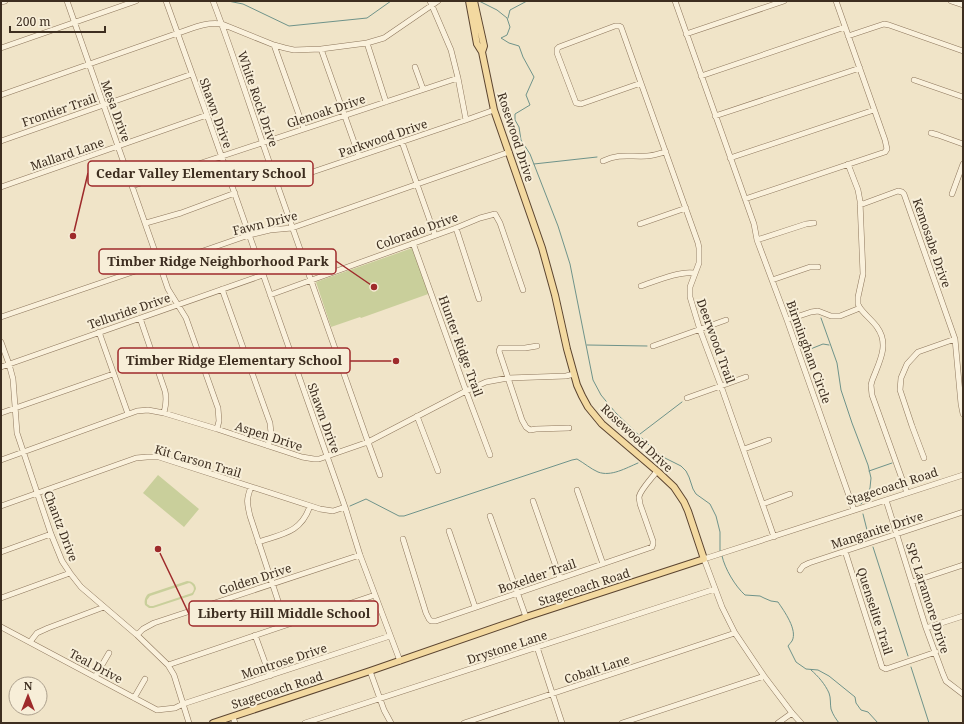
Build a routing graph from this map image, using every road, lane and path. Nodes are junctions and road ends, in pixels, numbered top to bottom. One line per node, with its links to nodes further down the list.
1 (5, 1): 13 (street)
2 (66, 1): 17 (street, Mesa Drive)
3 (136, 1): 15 (street)
4 (166, 1): 20 (street, Shawn Drive)
5 (213, 1): 18 (street, White Rock Drive)
6 (438, 1): 14 (street)
7 (469, 1): 28 (main road, Rosewood Drive)
8 (474, 1): 28 (main road, Rosewood Drive)
9 (675, 1): 21 (street, Birmingham Circle)
10 (784, 1): 21 (street)
11 (836, 1): 19 (street)
12 (952, 1): 16 (street)
13 (1, 2)
14 (431, 3): 23 (street); 34 (street)
15 (121, 4): 17 (street)
16 (963, 5)
17 (74, 23): 25 (street); 29 (street, Mesa Drive)
18 (222, 24): 20 (street); 24 (street); 52 (street, White Rock Drive)
19 (845, 27): 22 (street); 33 (street)
20 (178, 33): 29 (street); 32 (street, Shawn Drive)
21 (686, 34): 33 (street, Birmingham Circle)
22 (848, 36): 27 (street); 31 (street)
23 (367, 43): 26 (street); 40 (street)
24 (274, 45): 26 (street); 48 (street)
25 (1, 48)
26 (322, 49): 45 (street)
27 (963, 51)
28 (482, 52): 42 (main road, Rosewood Drive)
29 (88, 64): 38 (street); 41 (street, Mesa Drive)
30 (415, 67): 37 (street)
31 (860, 68): 43 (street); 46 (street)
32 (192, 74): 41 (street, Frontier Trail); 44 (street, Shawn Drive)
33 (701, 76): 46 (street, Birmingham Circle)
34 (458, 78): 37 (street, Glenoak Drive); 47 (street)
35 (914, 80): 39 (street)
36 (642, 83): 36 (street, Deerwood Trail); 56 (street, Deerwood Trail)
37 (423, 89): 40 (street, Glenoak Drive)
38 (1, 95)
39 (963, 97)
40 (386, 102): 45 (street, Glenoak Drive)
41 (103, 106): 50 (street, Frontier Trail); 54 (street, Mesa Drive)
42 (494, 110): 47 (street, Parkwood Drive); 55 (main road, Rosewood Drive)
43 (874, 110): 59 (street); 61 (street)
44 (207, 115): 54 (street, Mallard Lane); 57 (street, Shawn Drive)
45 (345, 115): 48 (street, Glenoak Drive); 58 (street)
46 (715, 116): 59 (street, Birmingham Circle)
47 (466, 120): 51 (street, Parkwood Drive)
48 (304, 129): 52 (street, Glenoak Drive)
49 (931, 133): 53 (street)
50 (1, 141)
51 (402, 142): 58 (street, Parkwood Drive); 64 (street)
52 (262, 143): 57 (street, Glenoak Drive); 63 (street, White Rock Drive)
53 (963, 144)
54 (118, 146): 65 (street, Mesa Drive); 66 (street, Mallard Lane)
55 (509, 152): 64 (street, Fawn Drive); 107 (main road, Rosewood Drive)
56 (666, 152): 60 (street); 71 (street, Deerwood Trail)
57 (222, 156): 65 (street, Glenoak Drive); 67 (street, Shawn Drive)
58 (359, 156): 63 (street, Parkwood Drive)
59 (730, 158): 69 (street, Birmingham Circle)
60 (603, 161)
61 (848, 164): 69 (street); 70 (street)
62 (963, 164): 68 (street)
63 (278, 184): 75 (street, White Rock Drive)
64 (416, 184): 75 (street, Fawn Drive); 78 (street)
65 (132, 186): 72 (street, Mesa Drive)
66 (1, 188)
67 (235, 193): 72 (street); 77 (street, Shawn Drive)
68 (952, 194)
69 (745, 199): 79 (street, Birmingham Circle)
70 (860, 204): 93 (street); 100 (street, Kemosabe Drive)
71 (686, 208): 74 (street); 83 (street, Deerwood Trail)
72 (146, 223): 81 (street, Mesa Drive)
73 (814, 223): 79 (street)
74 (640, 224)
75 (292, 228): 77 (street, Fawn Drive); 85 (street, White Rock Drive)
76 (456, 228): 78 (street, Colorado Drive); 89 (street, Colorado Drive); 91 (street)
77 (249, 234): 81 (street, Fawn Drive); 84 (street, Shawn Drive)
78 (435, 235): 80 (street, Colorado Drive)
79 (757, 240): 86 (street, Birmingham Circle)
80 (413, 243): 85 (street, Colorado Drive); 111 (street, Hunter Ridge Trail)
81 (159, 263): 92 (street, Mesa Drive); 94 (street, Fawn Drive)
82 (818, 267): 86 (street)
83 (694, 273): 87 (street); 98 (street, Deerwood Trail)
84 (263, 275): 88 (street, Telluride Drive); 90 (street, Shawn Drive)
85 (311, 280): 90 (street, Colorado Drive); 122 (street, White Rock Drive)
86 (772, 280): 97 (street, Birmingham Circle)
87 (641, 286)
88 (222, 289): 92 (street, Telluride Drive); 123 (street)
89 (523, 290)
90 (270, 295): 127 (street, Shawn Drive)
91 (480, 299)
92 (178, 305): 95 (street, Telluride Drive); 120 (street, Mesa Drive)
93 (860, 308): 97 (street); 137 (street)
94 (1, 317)
95 (140, 318): 99 (street, Telluride Drive); 115 (street)
96 (726, 320): 98 (street)
97 (787, 320): 145 (street, Birmingham Circle)
98 (700, 330): 103 (street); 110 (street, Deerwood Trail)
99 (99, 332): 104 (street, Telluride Drive); 106 (street)
100 (955, 339): 117 (street, Kemosabe Drive); 128 (street)
101 (1, 342): 104 (street, Chantz Drive)
102 (537, 346): 109 (street)
103 (653, 346)
104 (9, 364): 105 (street, Telluride Drive); 113 (street, Chantz Drive)
105 (1, 367)
106 (113, 374): 113 (street); 116 (street)
107 (574, 374): 109 (street, Aspen Drive); 131 (main road, Rosewood Drive)
108 (746, 377): 110 (street)
109 (508, 378): 111 (street, Aspen Drive); 119 (street)
110 (721, 386): 112 (street); 124 (street, Deerwood Trail)
111 (466, 391): 118 (street, Aspen Drive); 126 (street, Hunter Ridge Trail)
112 (687, 398)
113 (15, 408): 114 (street); 125 (street, Chantz Drive)
114 (1, 413)
115 (164, 413): 116 (street, Aspen Drive); 120 (street, Aspen Drive)
116 (128, 414): 125 (street, Aspen Drive)
117 (963, 414)
118 (417, 416): 122 (street, Aspen Drive); 130 (street)
119 (569, 428)
120 (217, 429): 123 (street, Aspen Drive)
121 (769, 440): 124 (street)
122 (368, 442): 127 (street, Aspen Drive); 132 (street, White Rock Drive)
123 (268, 446): 127 (street, Aspen Drive)
124 (744, 449): 141 (street, Deerwood Trail)
125 (23, 452): 129 (street, Aspen Drive); 136 (street, Chantz Drive)
126 (490, 455)
127 (327, 456): 144 (street, Shawn Drive)
128 (924, 458)
129 (1, 460)
130 (438, 471)
131 (657, 471): 157 (main road, Rosewood Drive); 158 (street, Boxelder Trail)
132 (380, 475)
133 (963, 475): 137 (street, Stagecoach Road)
134 (251, 487): 136 (street, Kit Carson Trail); 143 (street, Kit Carson Trail); 153 (street)
135 (577, 490): 158 (street)
136 (37, 493): 142 (street, Kit Carson Trail); 149 (street, Chantz Drive)
137 (907, 493): 139 (street, Stagecoach Road)
138 (790, 494): 141 (street)
139 (886, 500): 145 (street, Stagecoach Road); 150 (street, SPC Laramore Drive)
140 (533, 501): 162 (street)
141 (763, 504): 151 (street, Deerwood Trail)
142 (1, 506)
143 (310, 506): 144 (street, Kit Carson Trail); 153 (street)
144 (345, 507): 156 (street, Shawn Drive)
145 (854, 510): 151 (street, Stagecoach Road)
146 (963, 512): 150 (street, Manganite Drive)
147 (490, 516): 166 (street)
148 (449, 531): 169 (street)
149 (51, 534): 155 (street); 161 (street, Chantz Drive)
150 (897, 534): 154 (street, Manganite Drive); 163 (street, SPC Laramore Drive)
151 (774, 537): 157 (street, Stagecoach Road)
152 (403, 539): 169 (street, Boxelder Trail)
153 (258, 542): 164 (street)
154 (845, 551): 160 (street, Manganite Drive); 182 (street, Quenselite Trail)
155 (1, 552)
156 (360, 555): 164 (street, Golden Drive); 167 (street, Shawn Drive)
157 (704, 559): 165 (street, Rosewood Drive); 172 (main road, Stagecoach Road)
158 (603, 564): 162 (street, Boxelder Trail)
159 (963, 565): 163 (street)
160 (800, 570)
161 (70, 573): 168 (street); 170 (street, Chantz Drive)
162 (560, 578): 166 (street, Boxelder Trail)
163 (912, 582): 175 (street, SPC Laramore Drive)
164 (272, 583): 173 (street); 177 (street, Golden Drive)
165 (715, 589): 176 (street, Rosewood Drive); 181 (street, Drystone Lane)
166 (518, 593): 169 (street, Boxelder Trail); 172 (street)
167 (375, 595): 173 (street); 179 (street, Shawn Drive)
168 (1, 598)
169 (475, 607)
170 (104, 608): 177 (street, Chantz Drive); 180 (street)
171 (963, 616): 175 (street)
172 (526, 617): 184 (main road, Stagecoach Road)
173 (286, 625): 178 (street)
174 (1, 627): 180 (street, Teal Drive)
175 (926, 628): 182 (street, SPC Laramore Drive)
176 (736, 633): 188 (street, Rosewood Drive); 192 (street, Cobalt Lane)
177 (137, 635): 185 (street, Chantz Drive)
178 (256, 635): 185 (street); 187 (street)
179 (390, 636): 184 (street, Shawn Drive); 187 (street, Montrose Drive)
180 (30, 642): 189 (street, Teal Drive)
181 (537, 647): 192 (street); 194 (street, Drystone Lane)
182 (936, 652): 191 (street, SPC Laramore Drive)
183 (108, 653): 189 (street)
184 (400, 661): 186 (main road, Stagecoach Road)
185 (168, 664): 195 (street, Chantz Drive)
186 (370, 671): 194 (street); 197 (main road, Stagecoach Road)
187 (270, 676): 195 (street, Montrose Drive)
188 (764, 676): 196 (street, Rosewood Drive); 204 (street)
189 (95, 677): 193 (street, Teal Drive)
190 (145, 678): 193 (street)
191 (962, 692)
192 (552, 694): 202 (street, Cobalt Lane); 203 (street)
193 (134, 698): 195 (street, Teal Drive)
194 (380, 698): 200 (street, Drystone Lane); 201 (street)
195 (183, 704): 198 (street, Chantz Drive)
196 (792, 714): 205 (street); 206 (street, Rosewood Drive)
197 (234, 720): 199 (main road, Stagecoach Road)
198 (189, 723)
199 (213, 723)
200 (305, 723)
201 (391, 723)
202 (464, 723)
203 (562, 723)
204 (622, 723)
205 (778, 723)
206 (801, 723)

